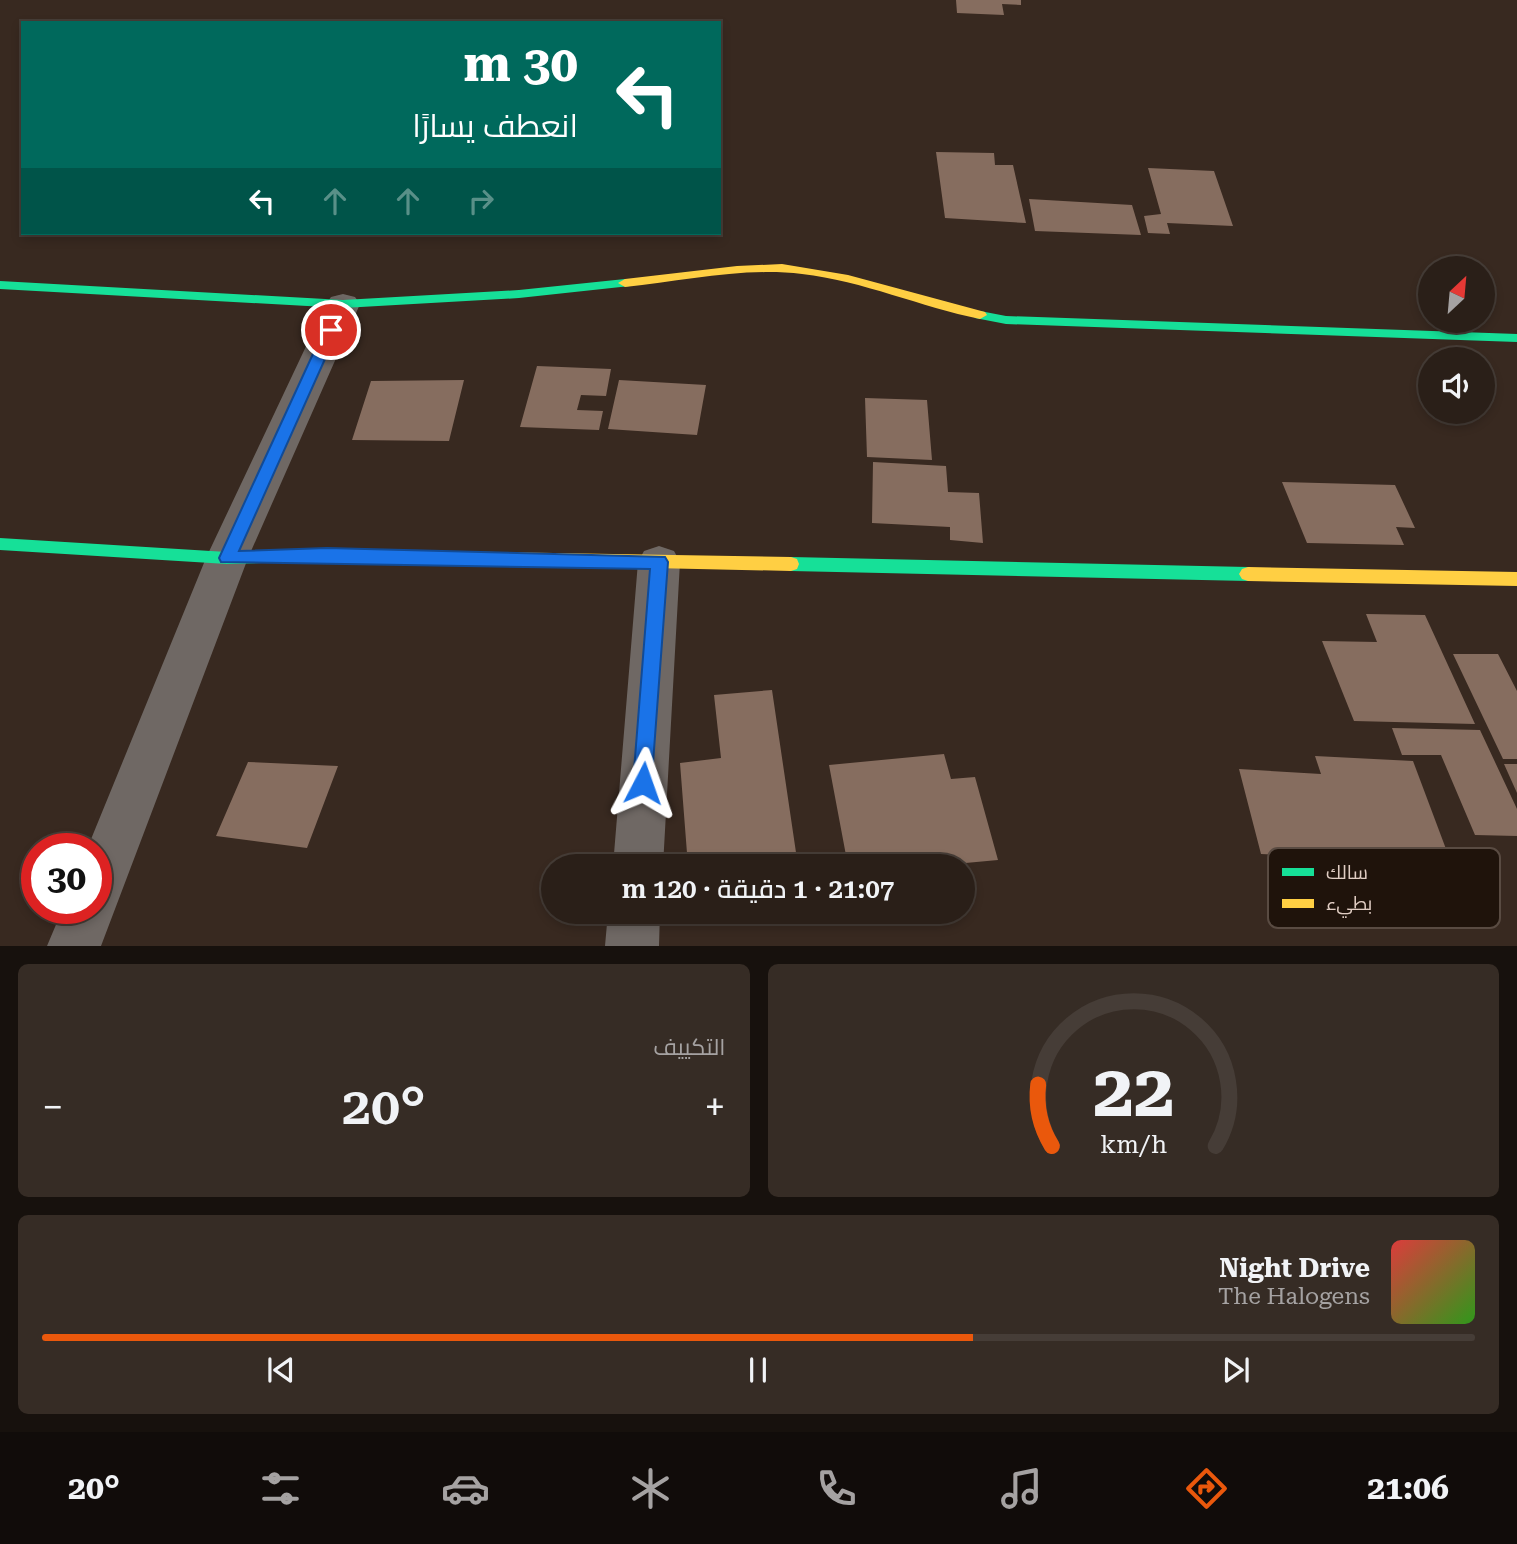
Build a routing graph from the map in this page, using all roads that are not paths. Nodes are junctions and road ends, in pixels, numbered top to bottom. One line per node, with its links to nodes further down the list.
1 (0, 285): 2 (street)
2 (343, 304): 3 (street); 5 (street)
3 (1517, 338)
4 (0, 544): 5 (street)
5 (228, 558): 6 (street); 8 (street)
6 (659, 562): 7 (street); 9 (street)
7 (1517, 579)
8 (112, 850)
9 (639, 854)
10 (83, 924): 12 (street)
11 (633, 924): 13 (street)
12 (74, 946)
13 (632, 946)

